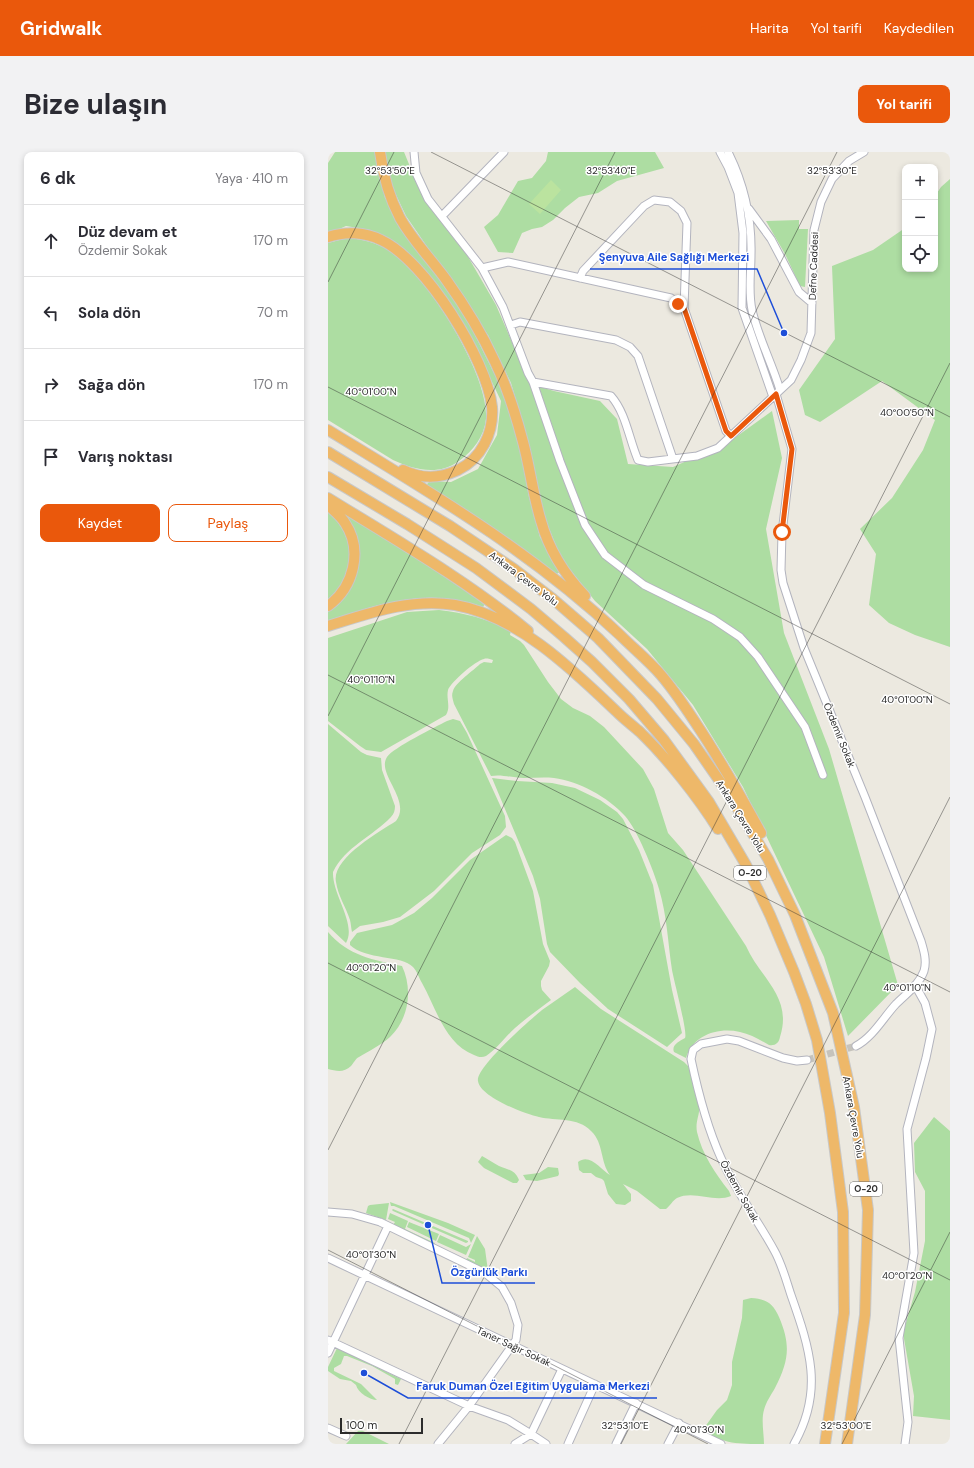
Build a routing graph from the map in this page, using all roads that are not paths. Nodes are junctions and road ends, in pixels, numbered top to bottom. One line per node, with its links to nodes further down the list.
1 (380, 152): 27 (highway)
2 (414, 152): 8 (street)
3 (504, 152): 8 (street)
4 (720, 152): 16 (street)
5 (728, 152): 7 (street)
6 (864, 152): 12 (street, Defne Caddesi)
7 (747, 207): 12 (street); 16 (street)
8 (442, 216): 10 (street)
9 (328, 238): 19 (highway)
10 (482, 268): 11 (street); 14 (street)
11 (580, 278): 13 (street); 13 (street)
12 (812, 303): 16 (street, Defne Caddesi)
13 (684, 308): 18 (street)
14 (511, 325): 15 (street); 21 (street)
15 (533, 382): 21 (street, Defne Caddesi); 29 (street)
16 (776, 394): 18 (street, Defne Caddesi); 31 (street, Özdemir Sokak)
17 (328, 430): 19 (highway)
18 (731, 436): 21 (street, Defne Caddesi)
19 (346, 441): 27 (highway)
20 (328, 452): 32 (highway, Ankara Çevre Yolu / O-20)
21 (673, 459)
22 (328, 477): 30 (highway, Ankara Çevre Yolu / O-20)
23 (328, 498): 28 (highway)
24 (328, 505): 25 (highway)
25 (328, 606)
26 (328, 626): 28 (highway)
27 (660, 674): 32 (highway)
28 (578, 675): 30 (highway)
29 (823, 775)
30 (794, 972): 58 (highway, Ankara Çevre Yolu / O-20)
31 (915, 985): 33 (street, Özdemir Sokak); 60 (street)
32 (833, 1013): 59 (highway, Ankara Çevre Yolu / O-20)
33 (856, 1046)
34 (807, 1060): 57 (street, Özdemir Sokak)
35 (328, 1212): 36 (street)
36 (388, 1226): 38 (street); 40 (street)
37 (328, 1258): 38 (street, Taner Sağır Sokak)
38 (365, 1276): 39 (street); 40 (street, Taner Sağır Sokak)
39 (330, 1341): 41 (street); 45 (street)
40 (512, 1345): 42 (street, Taner Sağır Sokak); 45 (street)
41 (328, 1353)
42 (562, 1369): 43 (street, Taner Sağır Sokak); 48 (street)
43 (595, 1384): 44 (street, Taner Sağır Sokak); 53 (street)
44 (636, 1403): 46 (street, Taner Sağır Sokak); 54 (street)
45 (469, 1406): 48 (street); 50 (street)
46 (679, 1424): 55 (street); 56 (street, Taner Sağır Sokak)
47 (328, 1428): 49 (street)
48 (531, 1434): 51 (street); 52 (street)
49 (346, 1436)
50 (438, 1444)
51 (515, 1444)
52 (546, 1444)
53 (568, 1444)
54 (616, 1444)
55 (668, 1444)
56 (721, 1444)
57 (794, 1444)
58 (825, 1444)
59 (847, 1444)
60 (905, 1444)

